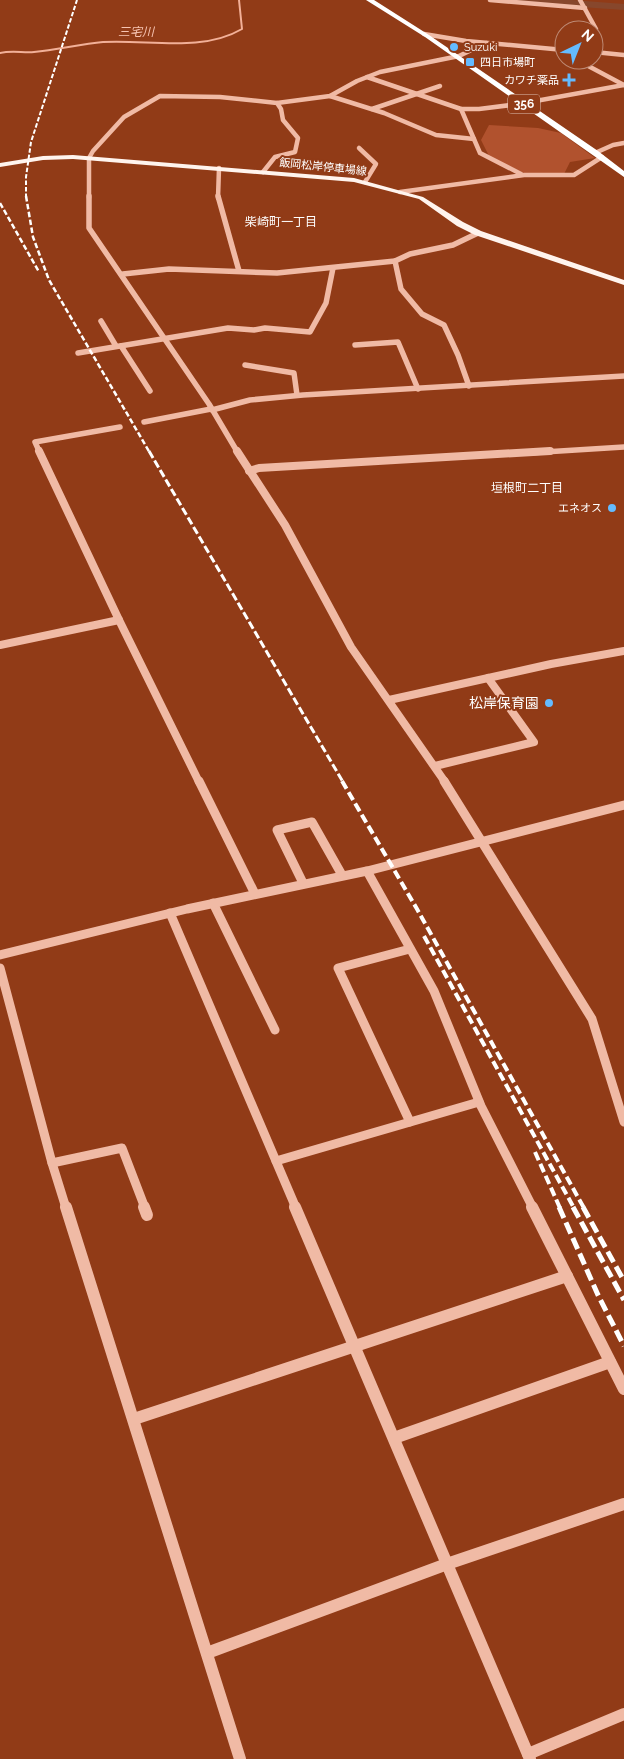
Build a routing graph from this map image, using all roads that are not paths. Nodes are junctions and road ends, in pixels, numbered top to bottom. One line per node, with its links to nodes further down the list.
1 (369, 0): 6 (highway, 356)
2 (490, 0): 4 (street)
3 (580, 0): 4 (street)
4 (584, 8): 5 (street)
5 (591, 20)
6 (424, 34): 7 (street); 11 (highway, 356)
7 (486, 42): 8 (street); 11 (street)
8 (554, 49)
9 (604, 53): 10 (street)
10 (624, 55)
11 (456, 56): 13 (street); 19 (highway, 356)
12 (596, 70): 14 (street)
13 (367, 77): 16 (street); 17 (street)
14 (624, 85): 19 (street)
15 (440, 86): 16 (street)
16 (416, 94): 20 (street); 21 (street)
17 (330, 96): 18 (street); 20 (street)
18 (277, 103): 26 (street); 29 (street)
19 (522, 103): 21 (street); 25 (highway, 356)
20 (372, 109): 22 (street)
21 (461, 109): 22 (street)
22 (474, 139): 30 (street)
23 (624, 143): 25 (street)
24 (359, 148): 32 (street)
25 (599, 155): 30 (street); 31 (highway, 356)
26 (89, 158): 27 (main road, 飯岡松岸停車場線); 28 (main road, 飯岡松岸停車場線); 38 (street)
27 (0, 165)
28 (219, 168): 29 (main road, 飯岡松岸停車場線); 37 (street)
29 (263, 172): 32 (main road, 飯岡松岸停車場線)
30 (524, 175): 33 (street)
31 (624, 175)
32 (365, 182): 33 (main road, 飯岡松岸停車場線)
33 (400, 192): 34 (main road, 飯岡松岸停車場線)
34 (478, 233): 35 (street); 39 (main road, 飯岡松岸停車場線)
35 (395, 261): 36 (street); 47 (street)
36 (333, 268): 37 (street); 41 (street)
37 (239, 271): 38 (street)
38 (122, 274): 41 (street)
39 (624, 282)
40 (101, 321): 43 (street)
41 (166, 338): 43 (street); 51 (street)
42 (355, 345): 48 (street)
43 (118, 346): 44 (street); 49 (street)
44 (78, 352)
45 (244, 365): 50 (street)
46 (624, 376): 47 (street)
47 (469, 386): 48 (street)
48 (418, 389): 50 (street)
49 (150, 391)
50 (297, 395): 51 (street)
51 (212, 410): 52 (street); 55 (street)
52 (144, 422)
53 (120, 427): 56 (street)
54 (624, 447): 55 (street)
55 (249, 471): 60 (street)
56 (119, 620): 57 (street); 67 (street)
57 (0, 645)
58 (624, 651): 59 (street)
59 (488, 678): 60 (street); 61 (street)
60 (389, 700): 61 (street)
61 (436, 766): 63 (street)
62 (624, 806): 63 (street)
63 (482, 840): 64 (street); 76 (street)
64 (367, 871): 65 (street); 70 (street)
65 (342, 875): 66 (street); 66 (street)
66 (303, 883): 67 (street)
67 (255, 894): 68 (street)
68 (213, 903): 69 (street); 73 (street)
69 (170, 913): 71 (street); 77 (street)
70 (410, 949): 74 (street); 75 (street)
71 (0, 955)
72 (0, 968): 78 (street)
73 (275, 1030)
74 (479, 1102): 75 (street); 80 (street)
75 (410, 1122): 77 (street)
76 (624, 1122)
77 (276, 1160): 81 (street)
78 (52, 1163): 79 (street); 84 (street)
79 (147, 1214)
80 (567, 1276): 81 (street); 82 (street)
81 (355, 1347): 84 (street); 85 (street)
82 (610, 1362): 83 (street); 85 (street)
83 (624, 1389)
84 (134, 1419): 88 (street)
85 (394, 1438): 87 (street)
86 (624, 1504): 87 (street)
87 (447, 1564): 88 (street); 90 (street)
88 (207, 1653): 91 (street)
89 (624, 1714): 90 (street)
90 (529, 1756)
91 (240, 1759)

